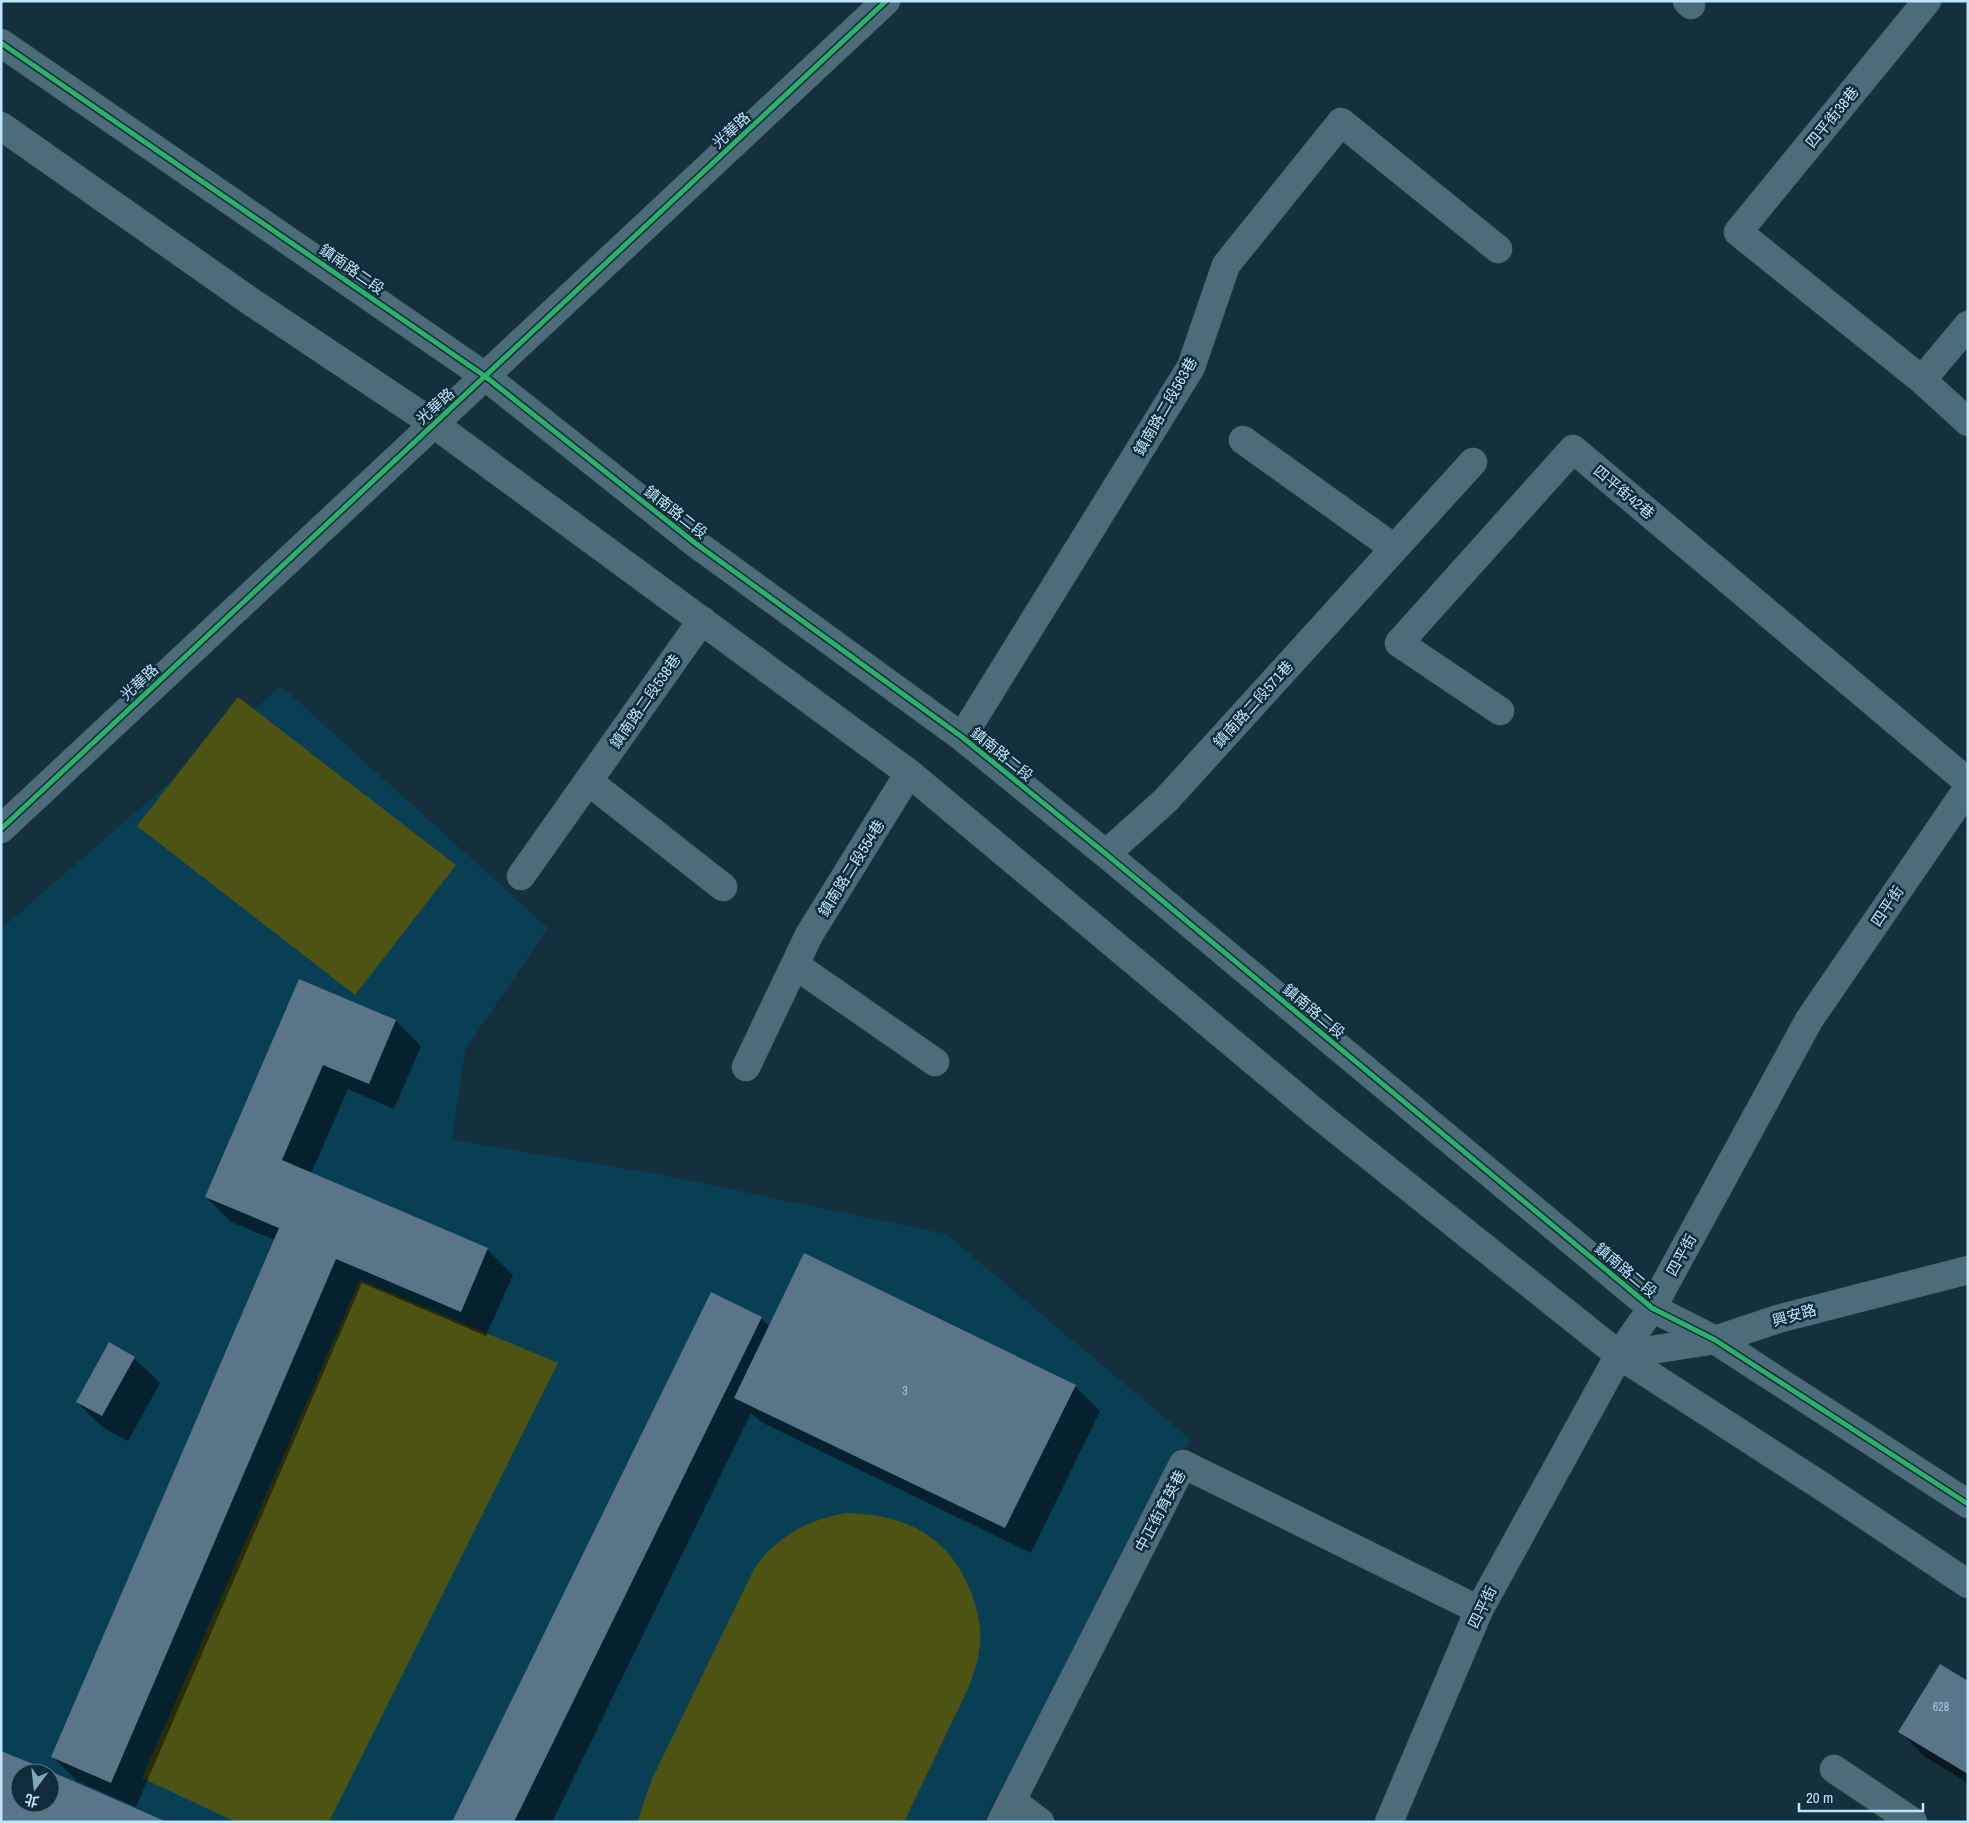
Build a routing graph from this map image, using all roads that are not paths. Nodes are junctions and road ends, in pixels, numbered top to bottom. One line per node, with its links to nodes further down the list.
1 (886, 1): 7 (street, 光華路)
2 (1927, 1): 8 (street, 四平街38巷)
3 (1, 43): 7 (street, 鎮南路二段)
4 (1, 126): 10 (street)
5 (1498, 248): 16 (street, 鎮南路二段563巷)
6 (1968, 325): 8 (street)
7 (486, 377): 10 (street, 光華路); 16 (street, 鎮南路二段)
8 (1922, 380): 9 (street)
9 (1968, 422)
10 (434, 424): 14 (street); 21 (street, 光華路)
11 (1244, 440): 13 (street)
12 (1473, 462): 13 (street, 鎮南路二段571巷)
13 (1394, 548): 22 (street, 鎮南路二段571巷)
14 (702, 620): 17 (street); 18 (street, 鎮南路二段538巷)
15 (1500, 711): 19 (street, 四平街42巷)
16 (962, 737): 22 (street, 鎮南路二段)
17 (909, 773): 25 (street, 鎮南路二段554巷); 31 (street)
18 (588, 781): 23 (street, 鎮南路二段538巷); 24 (street)
19 (1968, 782)
20 (1968, 788): 29 (street, 四平街)
21 (1, 829)
22 (1106, 854): 29 (street, 鎮南路二段)
23 (521, 876)
24 (723, 887)
25 (795, 965): 26 (street); 27 (street, 鎮南路二段554巷)
26 (935, 1062)
27 (746, 1067)
28 (1968, 1270): 30 (street, 興安路)
29 (1652, 1308): 30 (street, 鎮南路二段); 31 (street, 四平街)
30 (1715, 1340): 31 (street, 興安路); 32 (street, 鎮南路二段)
31 (1619, 1355): 33 (street); 34 (street, 四平街)
32 (1968, 1504)
33 (1968, 1584)
34 (1479, 1610): 36 (street, 中正街育英巷); 38 (street, 四平街)
35 (1834, 1769): 39 (street)
36 (1006, 1811): 37 (street)
37 (1040, 1822)
38 (1389, 1822)
39 (1913, 1822)

